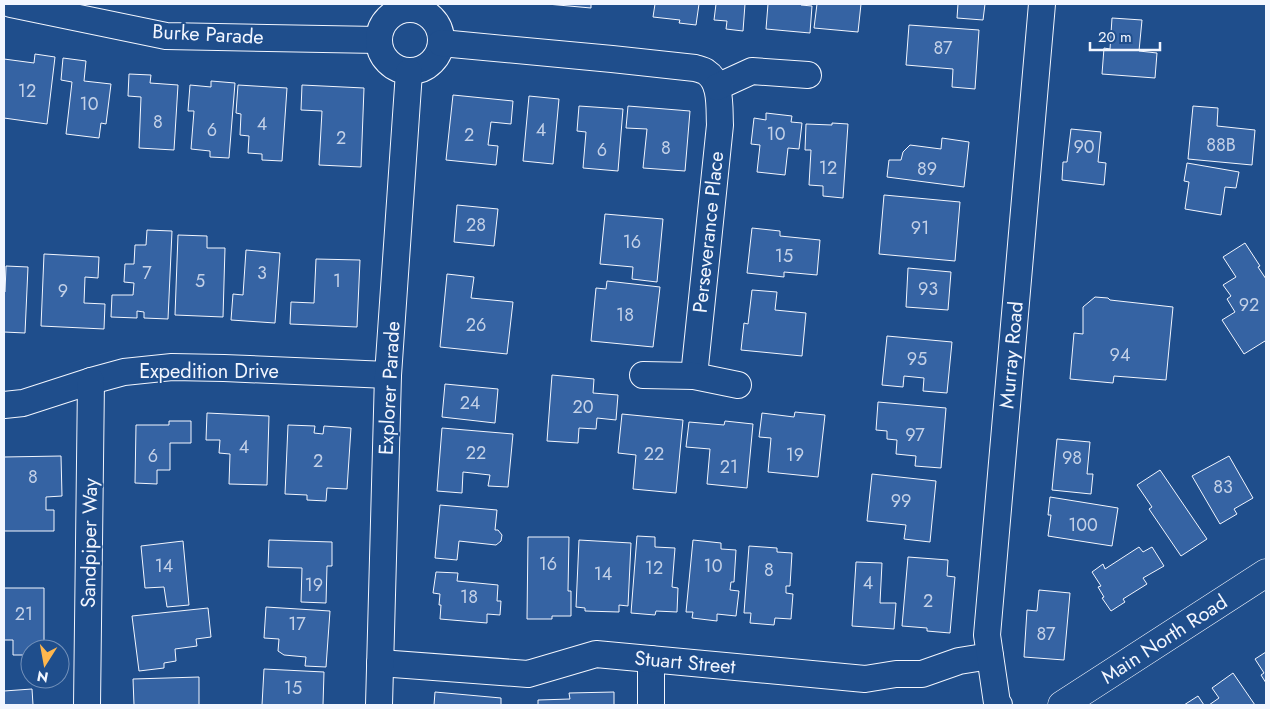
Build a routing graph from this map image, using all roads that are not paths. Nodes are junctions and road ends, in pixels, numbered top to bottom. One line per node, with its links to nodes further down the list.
1 (11, 4): 4 (street, Burke Parade)
2 (1042, 4): 16 (street, Murray Road)
3 (413, 6): 4 (street); 5 (street)
4 (378, 40): 6 (street)
5 (441, 43): 6 (street); 8 (street)
6 (409, 72): 9 (street, Explorer Parade)
7 (808, 75): 8 (street)
8 (717, 87): 11 (street, Perseverance Place)
9 (388, 375): 12 (street, Expedition Drive); 18 (street, Explorer Parade)
10 (643, 375): 11 (street)
11 (694, 376): 13 (street)
12 (91, 380): 14 (street, Expedition Drive); 19 (street, Sandpiper Way)
13 (738, 385)
14 (4, 405)
15 (1266, 572): 23 (main road, Main North Road)
16 (990, 656): 17 (street, Stuart Street); 22 (street, Murray Road)
17 (650, 658): 18 (street, Stuart Street); 21 (street)
18 (380, 663): 20 (street, Explorer Parade)
19 (87, 705)
20 (379, 705)
21 (651, 705)
22 (1000, 705)
23 (1062, 705)

